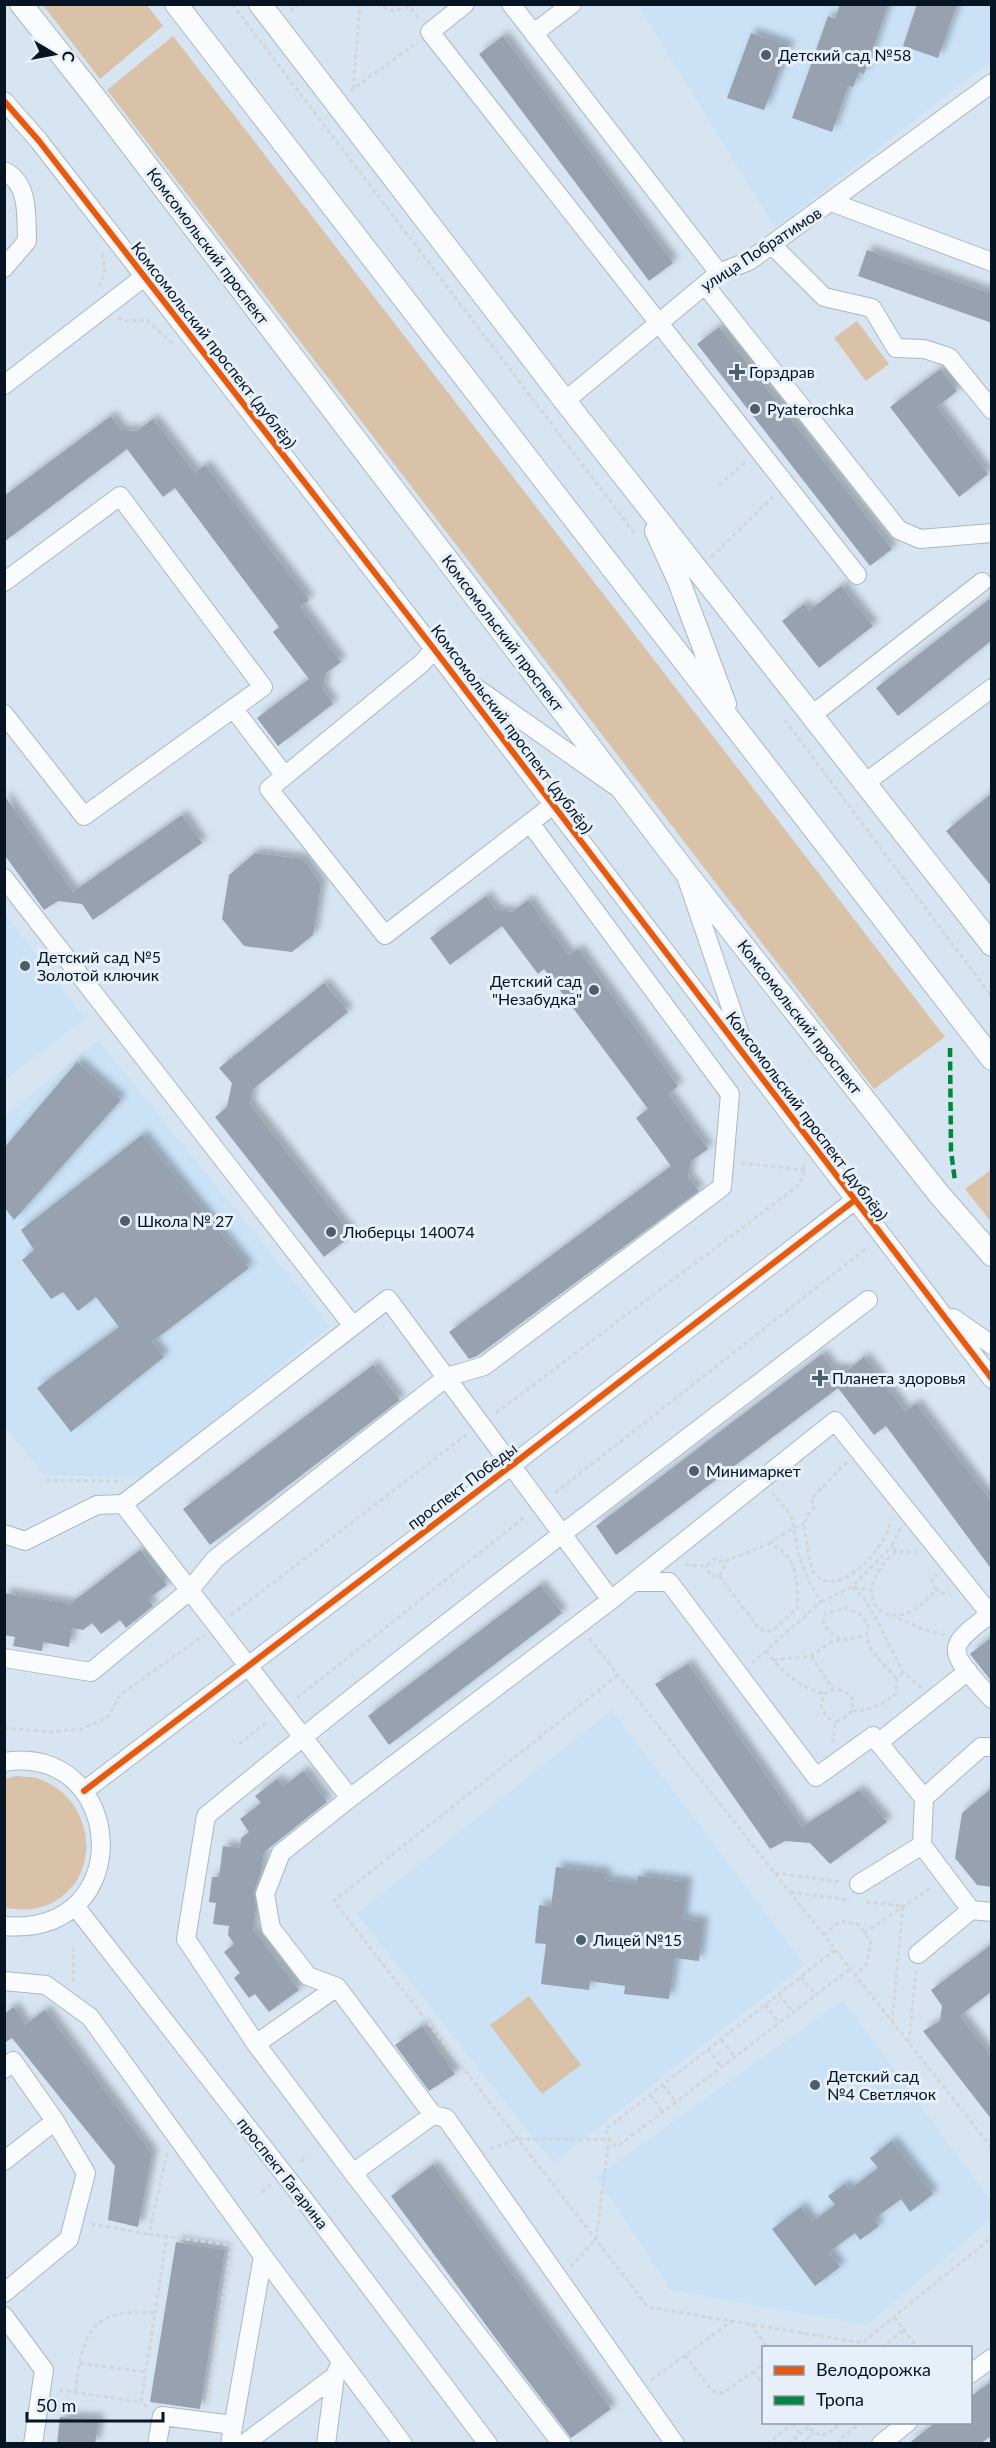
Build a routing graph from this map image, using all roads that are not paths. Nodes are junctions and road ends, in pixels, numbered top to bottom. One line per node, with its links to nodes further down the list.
1 (21, 4): 35 (main road, Комсомольский проспект)
2 (176, 4): 32 (main road)
3 (260, 4): 19 (main road)
4 (465, 4): 17 (street)
5 (511, 4): 7 (street)
6 (572, 4): 7 (street)
7 (534, 33): 16 (street)
8 (991, 84): 11 (street, улица Побратимов)
9 (4, 101): 15 (street, Комсомольский проспект (дублёр))
10 (4, 171): 14 (street)
11 (831, 202): 12 (street, улица Побратимов); 13 (street)
12 (772, 245): 16 (street, улица Побратимов); 20 (street)
13 (992, 262)
14 (4, 268)
15 (144, 277): 18 (street); 26 (street, Комсомольский проспект (дублёр))
16 (712, 279): 17 (street, улица Побратимов); 22 (street)
17 (659, 322): 19 (street, улица Побратимов); 23 (street)
18 (4, 385)
19 (565, 401): 21 (main road)
20 (992, 410)
21 (640, 497): 30 (main road); 32 (main road)
22 (992, 533)
23 (857, 575)
24 (4, 582): 29 (street)
25 (982, 582): 30 (street)
26 (434, 649): 27 (street, Комсомольский проспект (дублёр)); 33 (street)
27 (448, 668): 35 (street); 36 (street, Комсомольский проспект (дублёр))
28 (992, 688): 34 (street)
29 (233, 708): 31 (street); 33 (street)
30 (810, 713): 34 (main road)
31 (4, 714)
32 (732, 725): 41 (main road)
33 (285, 776): 37 (street)
34 (865, 783): 40 (main road)
35 (625, 793): 38 (main road, Комсомольский проспект)
36 (553, 805): 37 (street); 42 (street, Комсомольский проспект (дублёр))
37 (530, 823): 49 (street)
38 (683, 869): 42 (street); 44 (main road, Комсомольский проспект)
39 (4, 878): 47 (street)
40 (992, 945)
41 (992, 1059)
42 (750, 1063): 43 (street, Комсомольский проспект (дублёр))
43 (855, 1200): 46 (street, Комсомольский проспект (дублёр)); 51 (street, проспект Победы)
44 (992, 1255)
45 (868, 1300): 54 (street)
46 (933, 1302): 48 (street); 50 (street, Комсомольский проспект (дублёр))
47 (353, 1326): 49 (street); 52 (street)
48 (992, 1345)
49 (447, 1377): 51 (street); 56 (street)
50 (992, 1379)
51 (512, 1465): 54 (street); 59 (street, проспект Победы)
52 (123, 1504): 53 (street); 56 (street)
53 (4, 1534)
54 (563, 1534): 57 (street); 62 (street)
55 (634, 1582): 57 (street); 60 (street); 63 (street)
56 (189, 1591): 58 (street); 59 (street)
57 (611, 1600): 67 (street)
58 (4, 1658)
59 (247, 1667): 62 (street); 66 (street, проспект Победы)
60 (968, 1671): 61 (street); 63 (street)
61 (992, 1699)
62 (302, 1737): 67 (street); 78 (street)
63 (878, 1743): 68 (street)
64 (992, 1747): 68 (street)
65 (4, 1762): 66 (street)
66 (84, 1791): 71 (street)
67 (350, 1798): 77 (street)
68 (924, 1798): 69 (street)
69 (922, 1845): 70 (street); 72 (street)
70 (859, 1884)
71 (75, 1906): 74 (street); 98 (street, проспект Гагарина)
72 (971, 1910): 73 (street); 75 (street)
73 (992, 1912)
74 (4, 1926)
75 (918, 1954)
76 (4, 1981): 84 (street)
77 (337, 1987): 78 (street); 80 (street)
78 (256, 2044): 83 (street)
79 (4, 2069): 81 (street)
80 (433, 2115): 83 (street); 100 (street)
81 (55, 2121): 82 (street); 85 (street)
82 (4, 2161)
83 (353, 2173): 99 (street)
84 (262, 2256): 88 (street); 91 (street)
85 (4, 2293)
86 (4, 2316): 92 (street)
87 (992, 2358): 89 (street)
88 (338, 2369): 95 (street); 96 (street); 97 (street)
89 (972, 2373)
90 (906, 2424): 101 (street)
91 (233, 2425): 93 (street); 94 (street)
92 (33, 2444)
93 (157, 2444)
94 (230, 2444)
95 (244, 2444)
96 (326, 2444)
97 (403, 2444)
98 (488, 2444)
99 (562, 2444)
100 (675, 2444)
101 (881, 2444)

